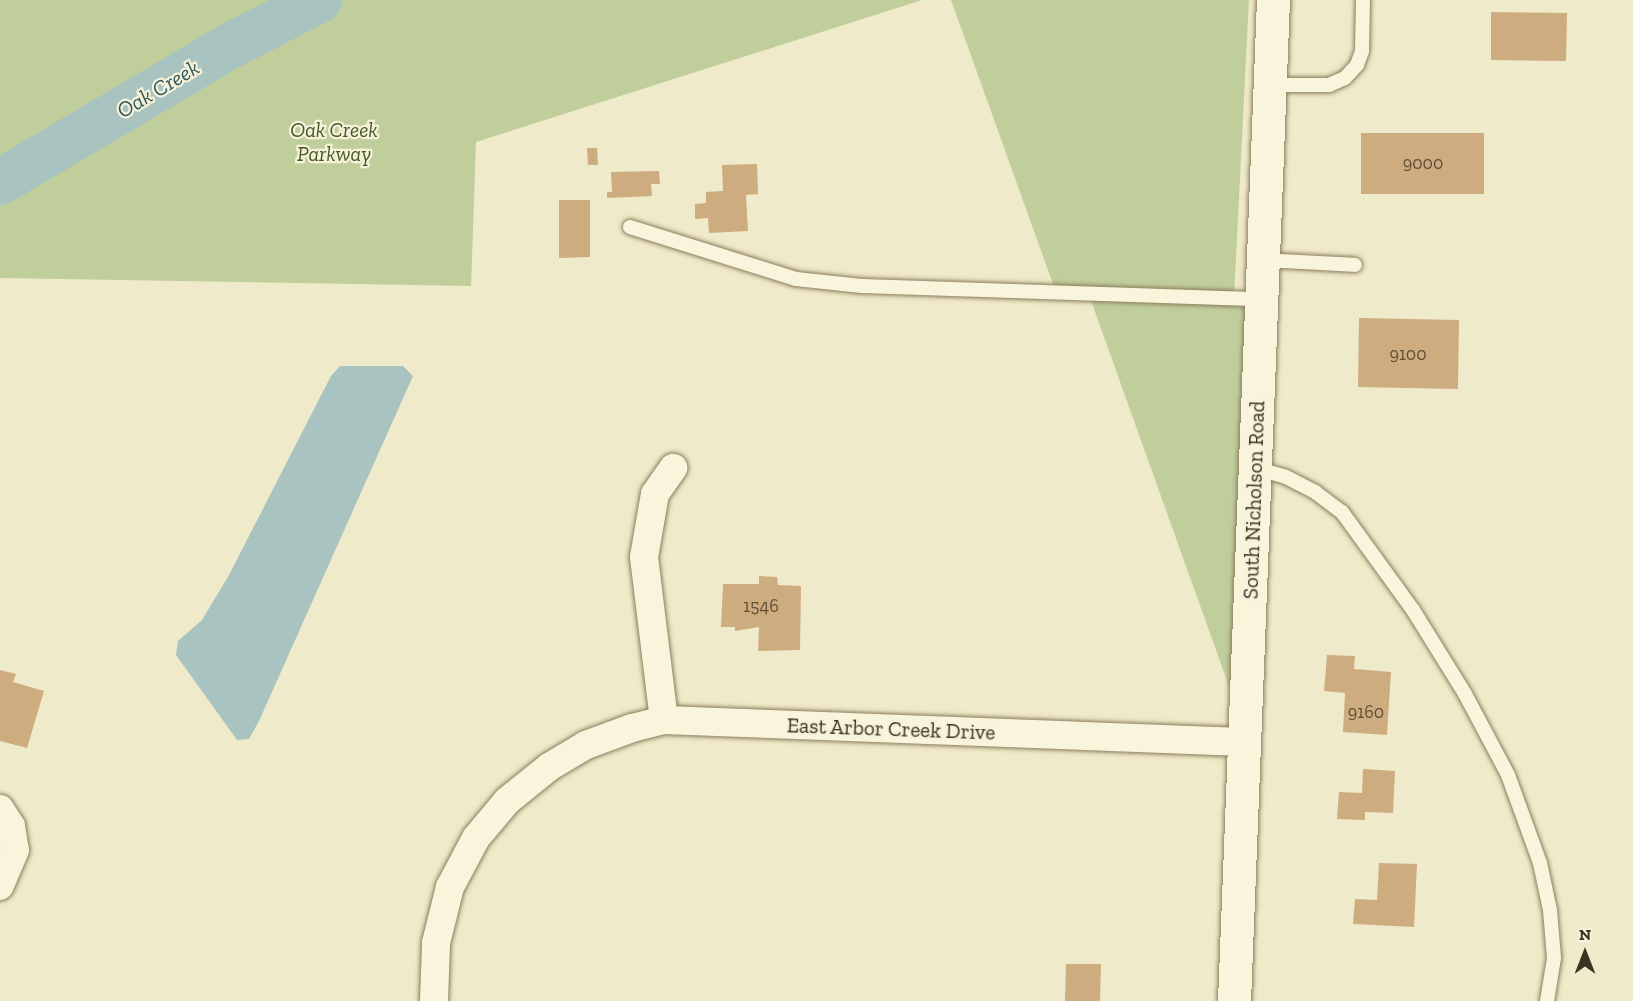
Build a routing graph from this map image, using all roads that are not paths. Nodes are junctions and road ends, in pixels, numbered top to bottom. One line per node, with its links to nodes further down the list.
1 (1273, 0): 3 (street, South Nicholson Road)
2 (1363, 0): 3 (lane)
3 (1270, 85): 5 (street, South Nicholson Road)
4 (630, 227): 7 (lane)
5 (1263, 260): 6 (lane); 7 (street, South Nicholson Road)
6 (1355, 265)
7 (1262, 300): 9 (street, South Nicholson Road)
8 (672, 468): 10 (street)
9 (1255, 468): 11 (street, South Nicholson Road); 16 (lane)
10 (664, 720): 11 (street, East Arbor Creek Drive); 14 (street, East Arbor Creek Drive)
11 (1243, 742): 15 (street, South Nicholson Road)
12 (0, 809): 13 (street)
13 (0, 886)
14 (434, 1001)
15 (1234, 1001)
16 (1547, 1001)

